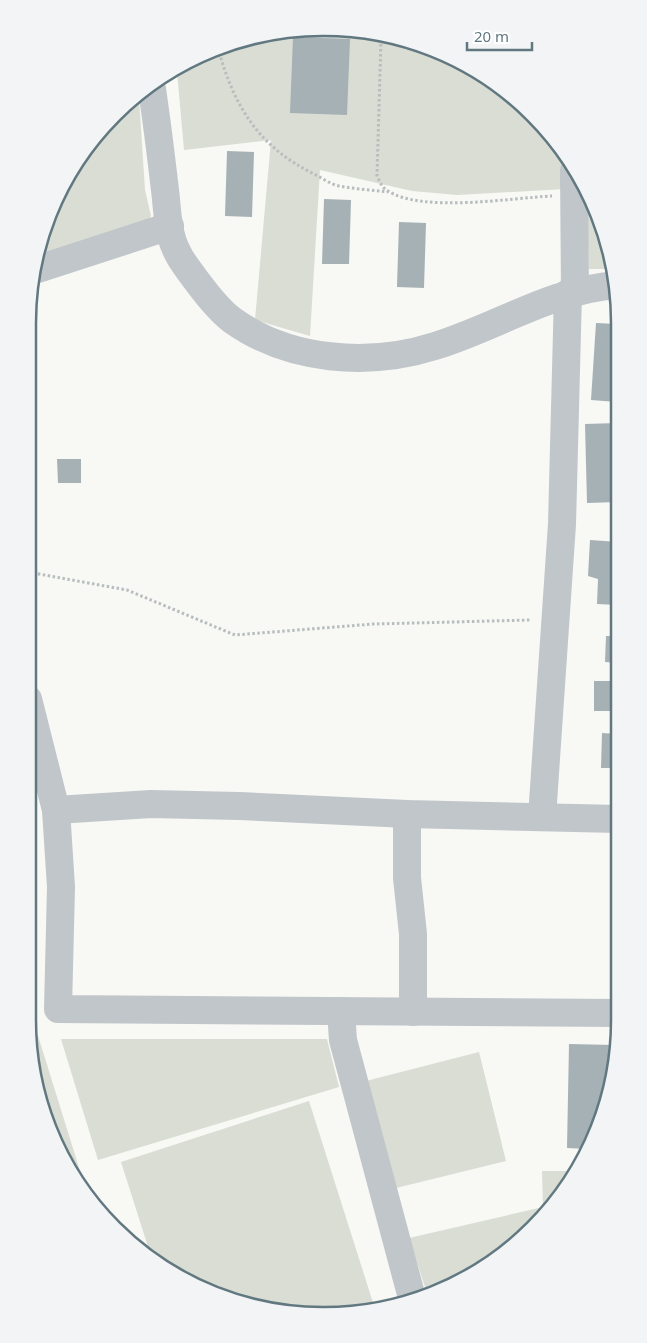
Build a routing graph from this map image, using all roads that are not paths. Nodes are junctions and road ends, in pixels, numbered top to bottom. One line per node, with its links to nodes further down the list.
1 (153, 93): 3 (street)
2 (574, 183): 6 (street)
3 (170, 226): 4 (street); 6 (street)
4 (42, 268)
5 (608, 286): 6 (street)
6 (572, 292): 10 (street)
7 (36, 731): 8 (street)
8 (56, 810): 9 (street); 12 (street)
9 (407, 814): 10 (street); 13 (street)
10 (542, 817): 11 (street)
11 (611, 819)
12 (341, 1011): 13 (street); 15 (street)
13 (413, 1012): 14 (street)
14 (611, 1013)
15 (411, 1293)

